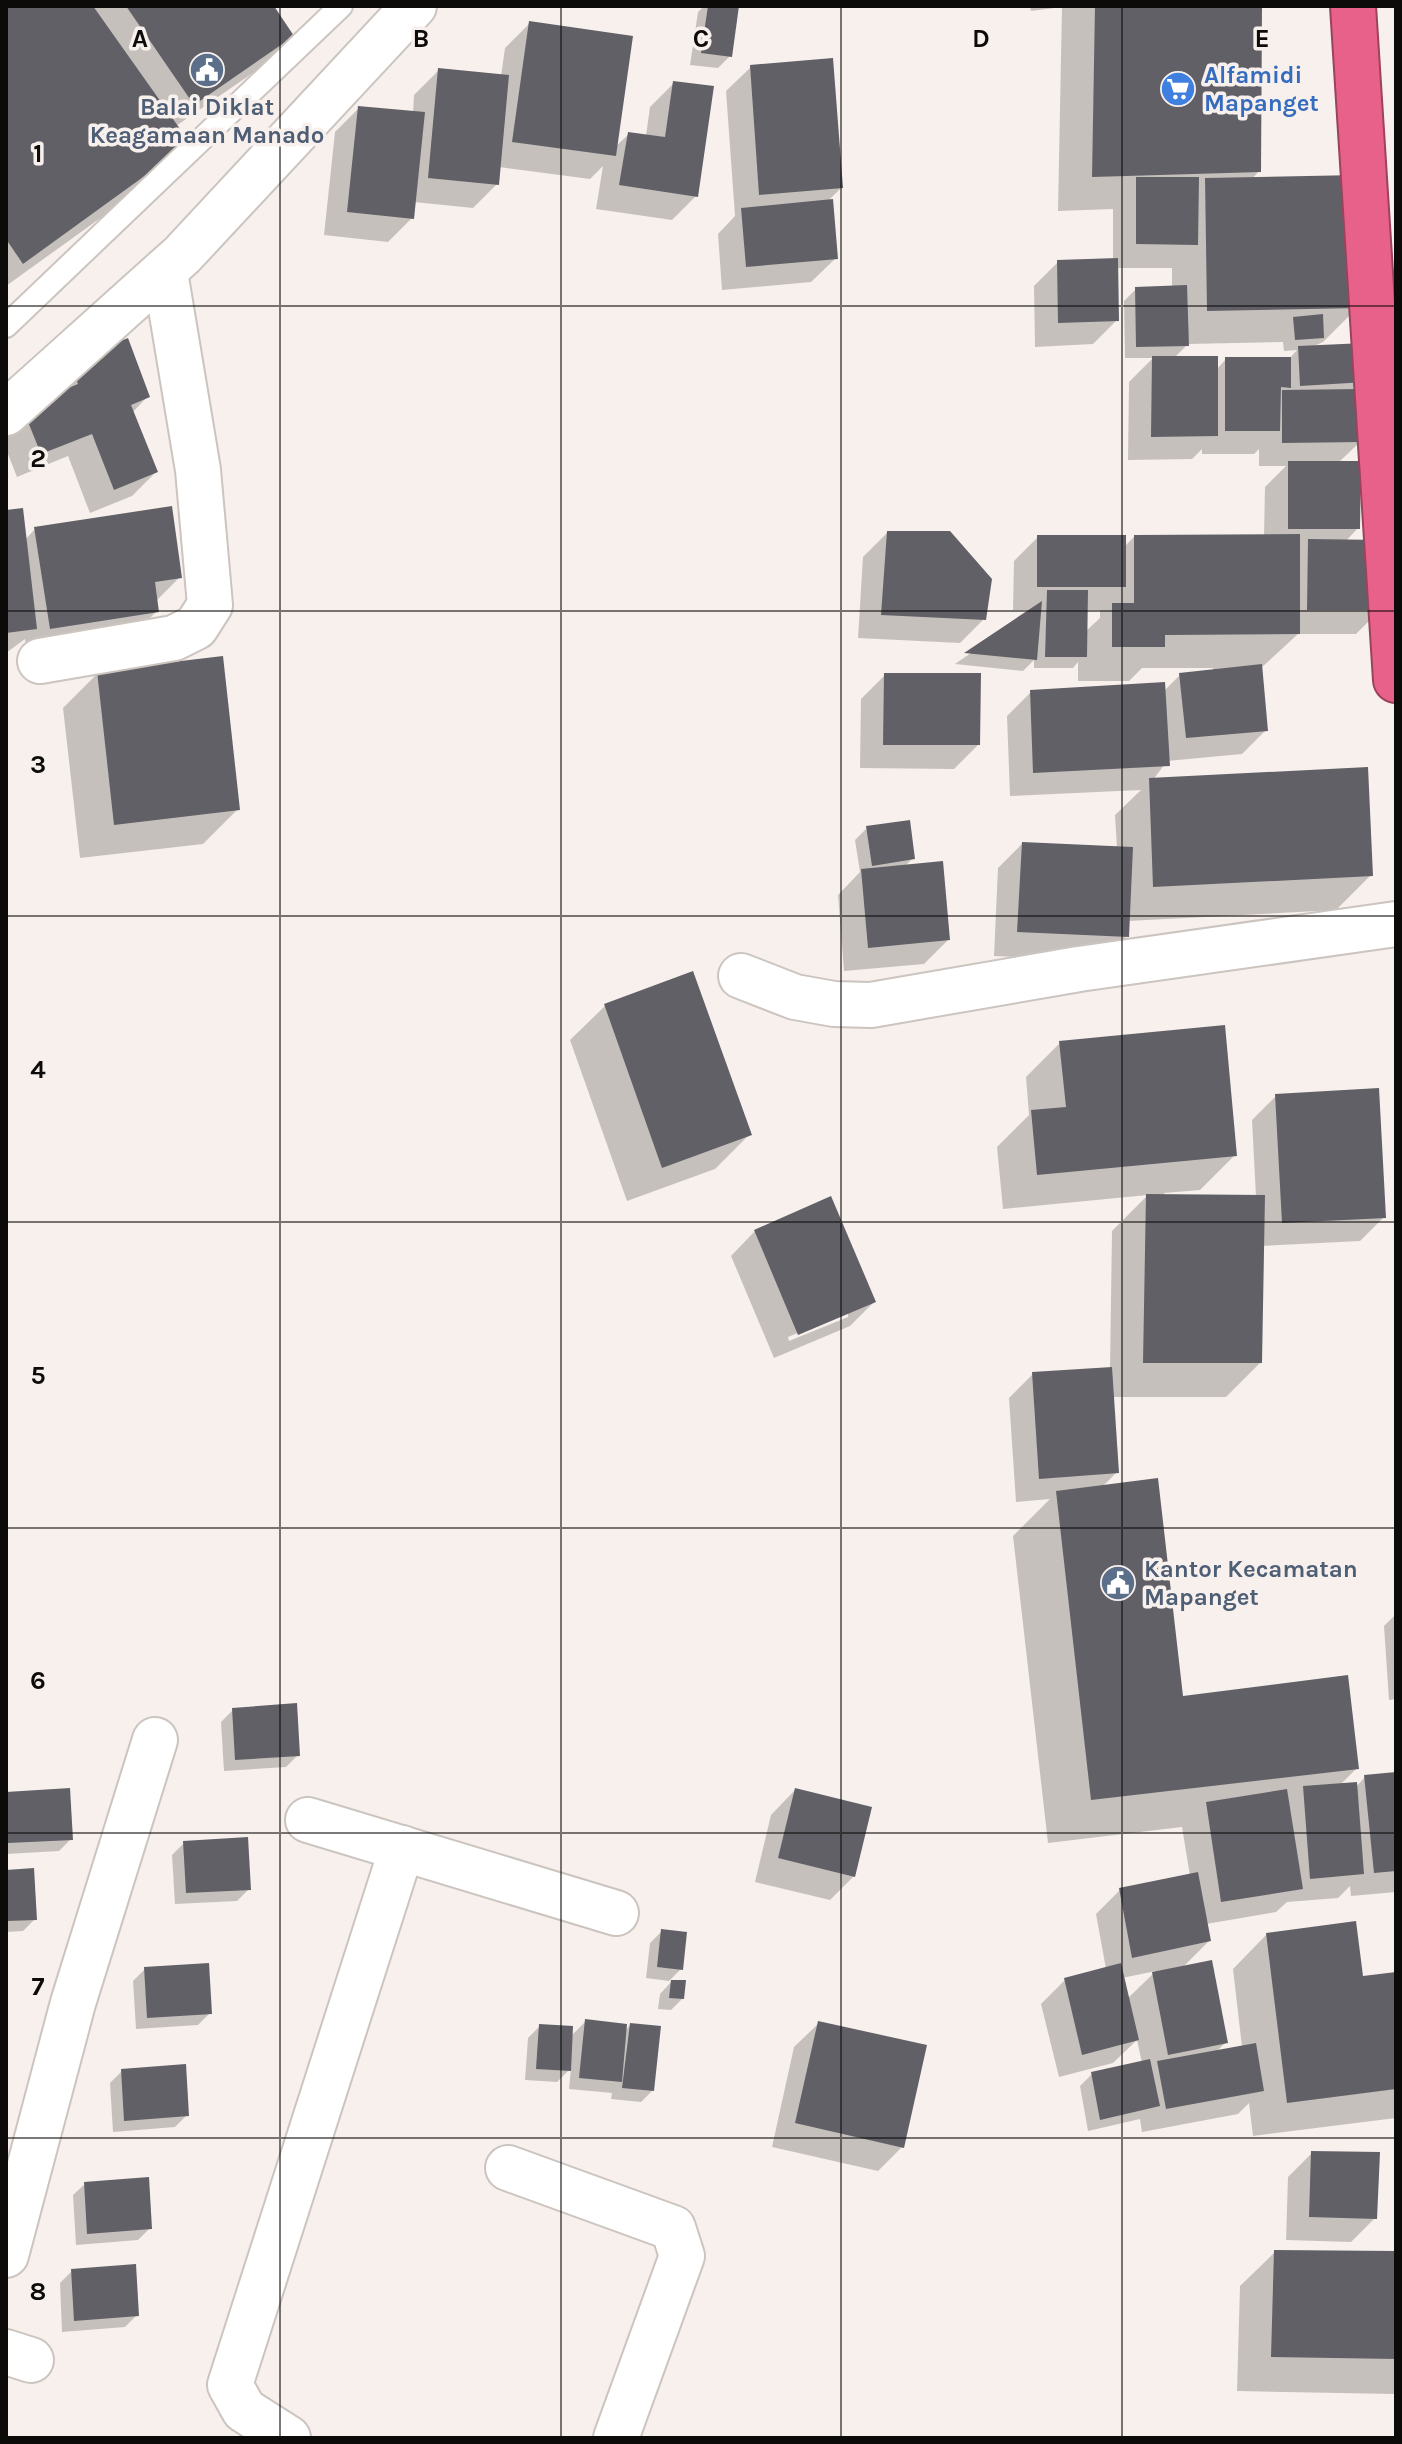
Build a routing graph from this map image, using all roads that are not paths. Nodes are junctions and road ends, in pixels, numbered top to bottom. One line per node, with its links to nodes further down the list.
1 (341, 6): 5 (lane)
2 (414, 6): 4 (street)
3 (1353, 6): 8 (highway)
4 (165, 272): 6 (street); 7 (street)
5 (6, 326)
6 (6, 413)
7 (40, 661)
8 (1396, 680)
9 (1396, 924): 10 (street)
10 (741, 976)
11 (155, 1740): 16 (street)
12 (308, 1820): 13 (street)
13 (402, 1848): 14 (street); 17 (street)
14 (616, 1913)
15 (508, 2168): 18 (street)
16 (6, 2255)
17 (288, 2438)
18 (616, 2438)

